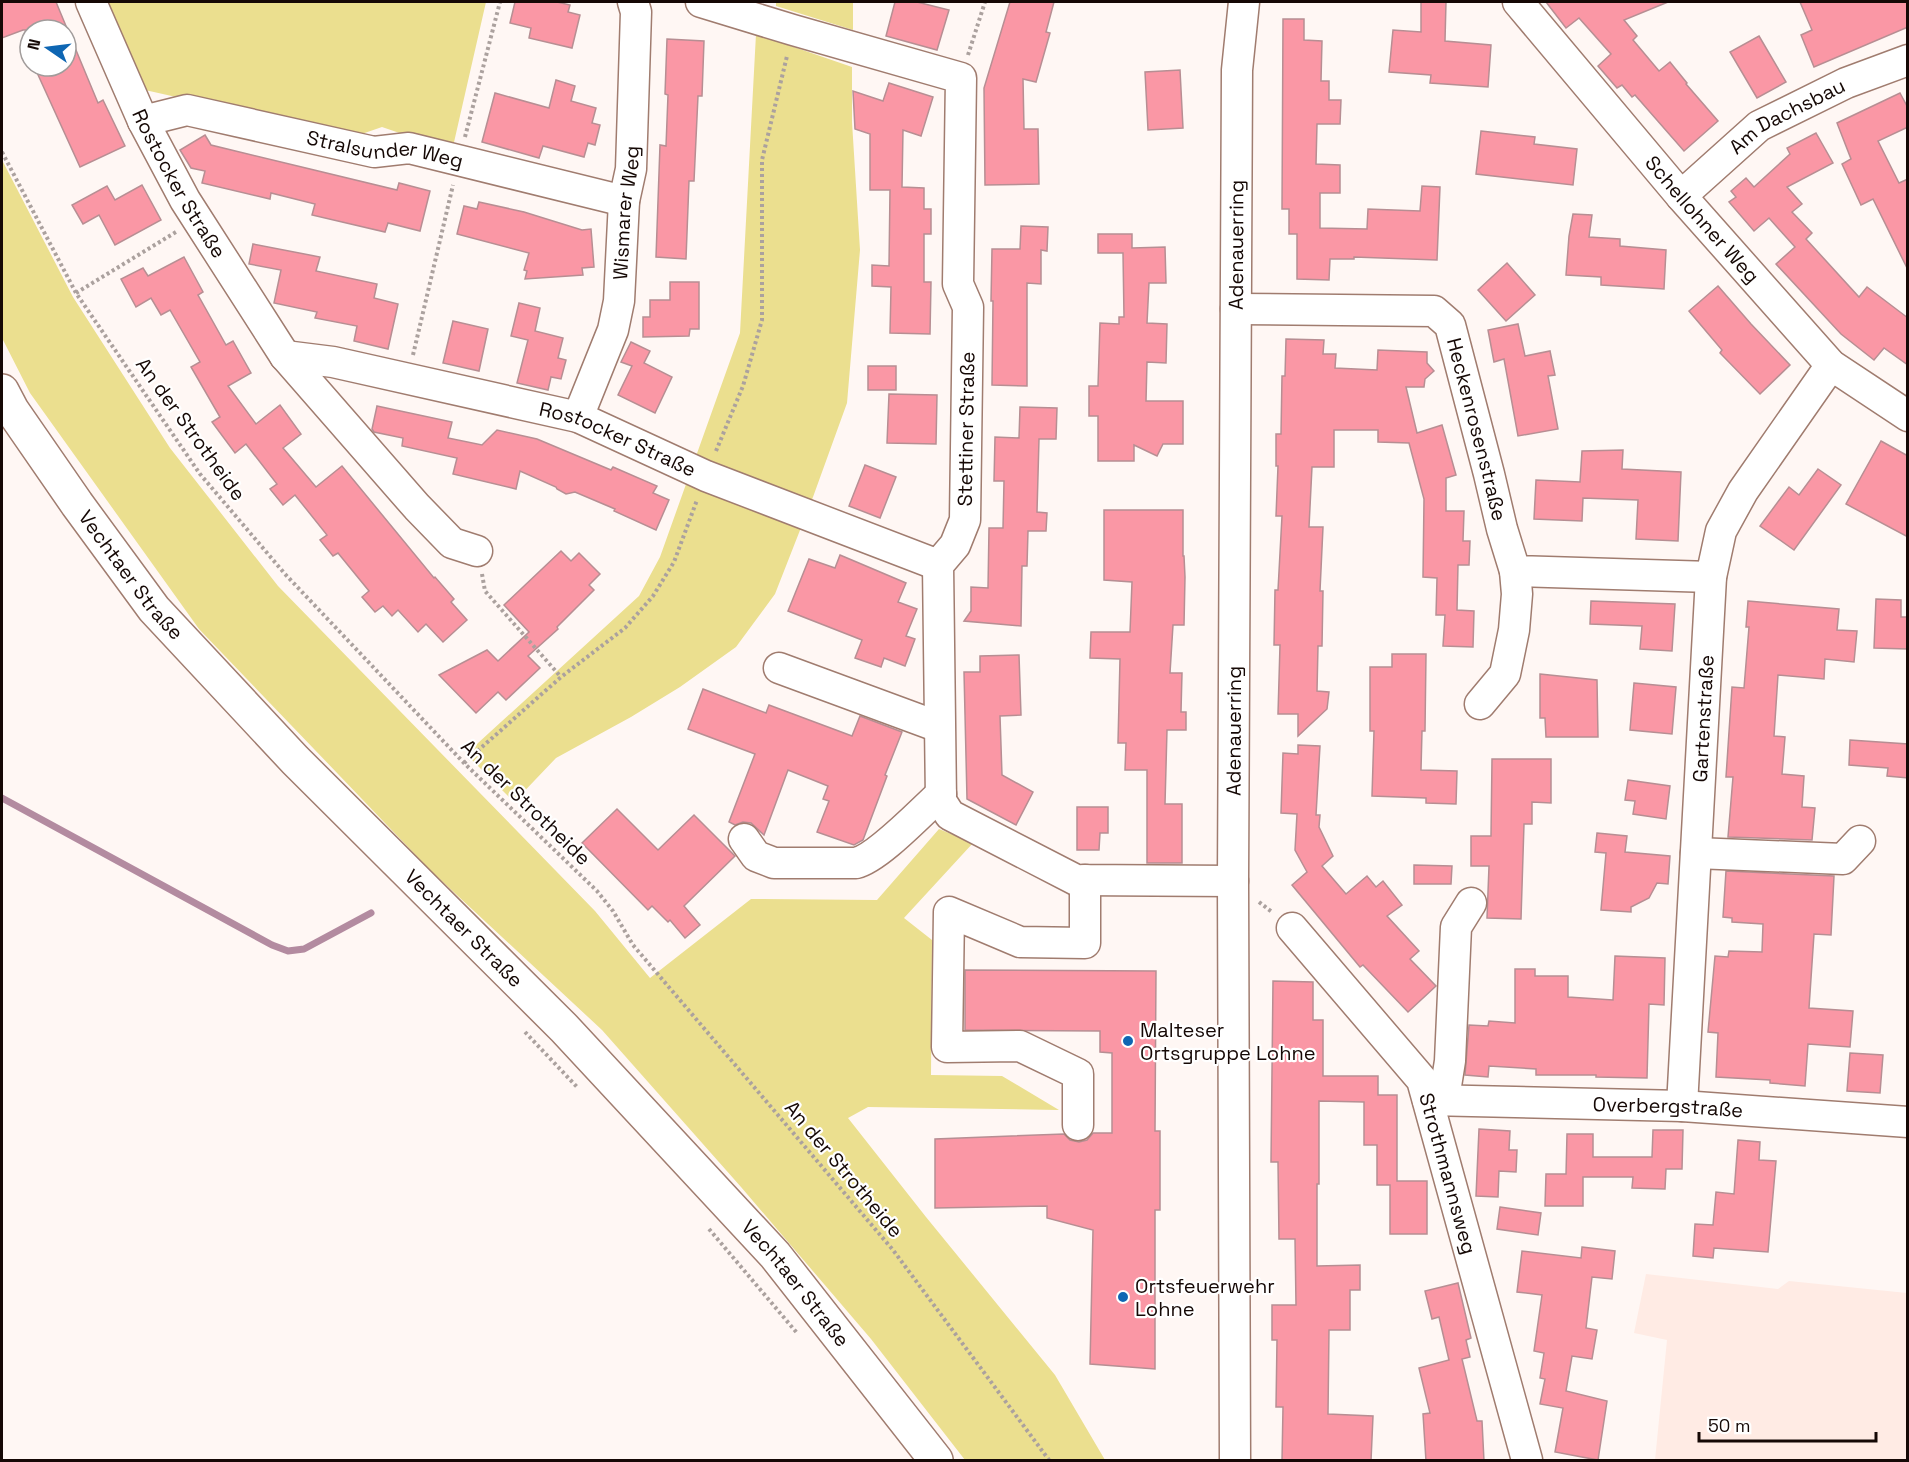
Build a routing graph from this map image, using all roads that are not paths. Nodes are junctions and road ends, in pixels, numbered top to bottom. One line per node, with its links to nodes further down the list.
1 (91, 2): 7 (street, Rostocker Straße)
2 (633, 2): 9 (street, Wismarer Weg)
3 (701, 2): 17 (street, Stettiner Straße)
4 (1244, 2): 10 (street, Adenauerring)
5 (1518, 2): 8 (street, Schellohner Weg)
6 (1908, 60): 8 (street, Am Dachsbau)
7 (143, 121): 9 (street, Stralsunder Weg); 11 (street, Rostocker Straße)
8 (1681, 196): 12 (street, Schellohner Weg)
9 (624, 201): 15 (street, Wismarer Weg)
10 (1236, 309): 18 (street, Heckenrosenstraße); 28 (street, Adenauerring)
11 (285, 356): 15 (street, Rostocker Straße); 16 (street, Rostocker Straße)
12 (1831, 365): 14 (street, Schellohner Weg); 19 (street, Gartenstraße)
13 (2, 391): 35 (main road, Vechtaer Straße)
14 (1908, 416)
15 (578, 417): 17 (street, Rostocker Straße)
16 (477, 551)
17 (938, 565): 22 (street)
18 (1515, 572): 19 (street); 21 (street, Heckenrosenstraße)
19 (1711, 577): 26 (street, Gartenstraße)
20 (779, 668): 22 (street)
21 (1480, 704)
22 (939, 727): 23 (street)
23 (941, 794): 24 (street); 27 (street)
24 (744, 839)
25 (1860, 842): 26 (street)
26 (1696, 853): 32 (street, Gartenstraße)
27 (1085, 880): 28 (street); 34 (street)
28 (1233, 880): 36 (street, Adenauerring)
29 (1471, 903): 31 (street)
30 (1292, 928): 31 (street, Strothmannsweg)
31 (1428, 1100): 32 (street, Overbergstraße); 37 (street, Strothmannsweg)
32 (1682, 1106): 33 (street, Overbergstraße)
33 (1908, 1122)
34 (1078, 1125)
35 (936, 1461)
36 (1235, 1461)
37 (1527, 1461)

